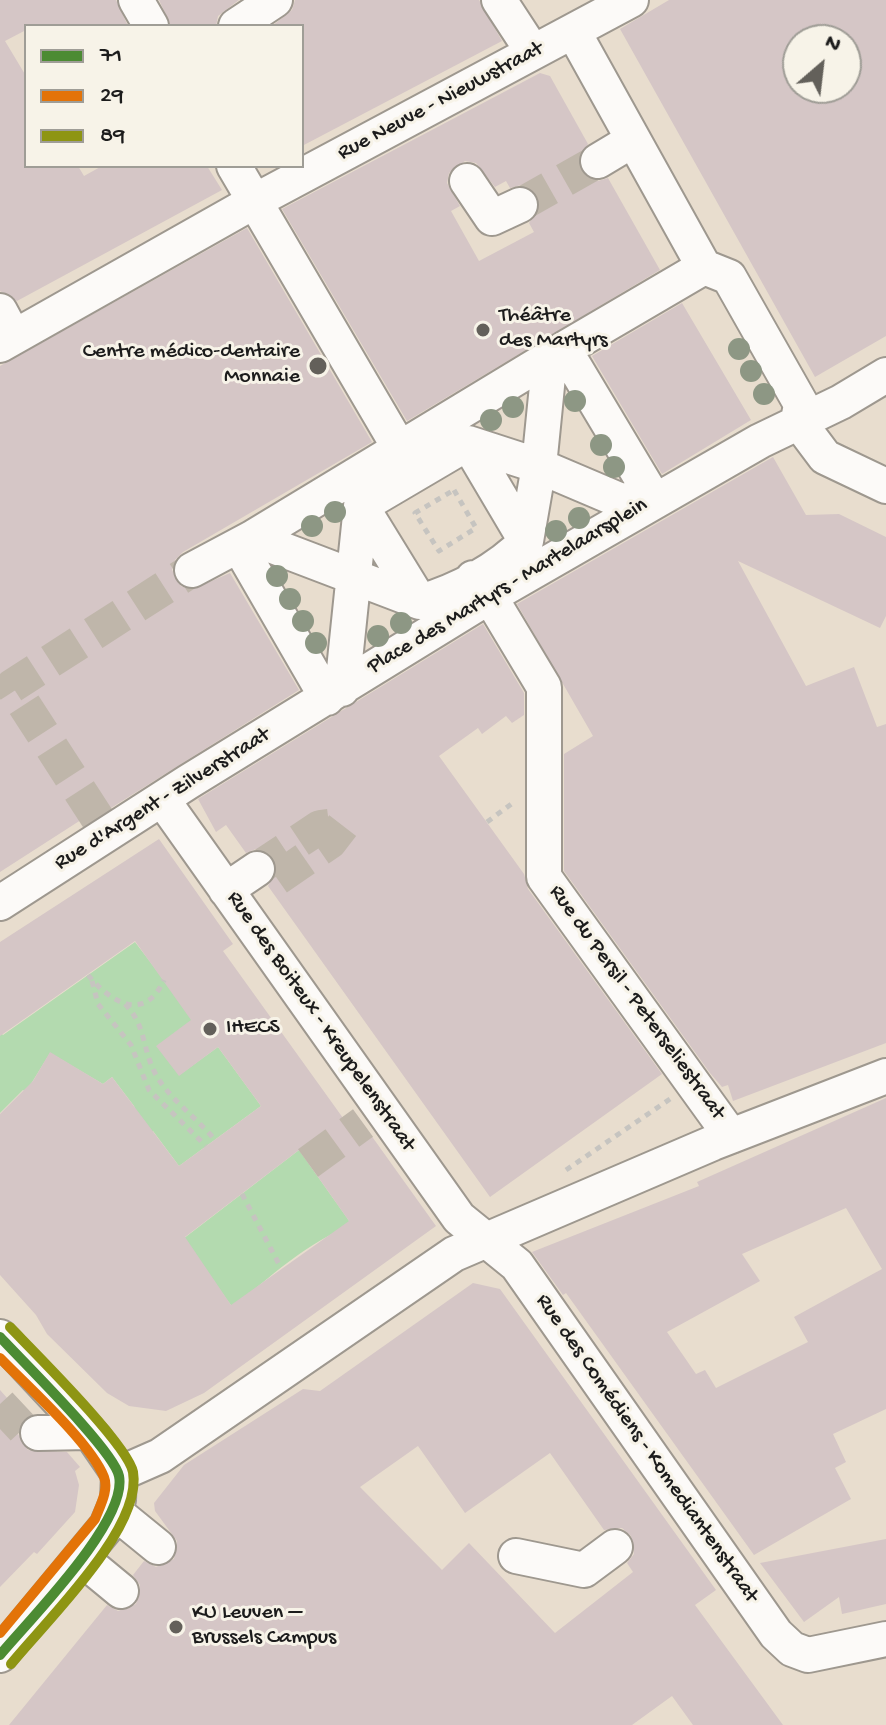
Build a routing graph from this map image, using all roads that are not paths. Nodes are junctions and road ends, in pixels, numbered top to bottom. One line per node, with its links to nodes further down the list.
1 (136, 0): 5 (street)
2 (275, 0): 6 (street)
3 (499, 0): 8 (street)
4 (631, 0): 7 (street, Rue Neuve - Nieuwstraat)
5 (150, 24)
6 (239, 24)
7 (573, 31): 8 (street, Rue Neuve - Nieuwstraat); 9 (street)
8 (533, 52): 13 (street, Rue Neuve - Nieuwstraat)
9 (633, 140): 10 (street); 15 (street)
10 (598, 161)
11 (235, 168): 13 (street)
12 (467, 181): 14 (street)
13 (255, 201): 16 (street, Rue Neuve - Nieuwstraat); 22 (street)
14 (520, 205)
15 (704, 267): 17 (street); 19 (street)
16 (5, 331)
17 (564, 349): 21 (street); 22 (street); 24 (street, Place des Martyrs - Martelaarsplein)
18 (886, 375): 19 (street)
19 (798, 421): 23 (street); 24 (street)
20 (468, 443): 21 (street); 22 (street); 28 (street)
21 (539, 466): 24 (street); 28 (street)
22 (415, 471): 25 (street); 26 (street)
23 (886, 486)
24 (655, 501): 28 (street, Place des Martyrs - Martelaarsplein)
25 (361, 506): 28 (street); 29 (street)
26 (246, 542): 27 (street); 29 (street); 30 (street)
27 (192, 570)
28 (475, 572): 29 (street); 30 (street, Place des Martyrs - Martelaarsplein); 36 (street, Rue du Persil - Peterseliestraat)
29 (354, 575): 30 (street)
30 (335, 694): 31 (street, Rue d'Argent - Zilverstraat)
31 (162, 799): 33 (street, Rue des Boiteux - Kreupelenstraat); 34 (street, Rue d'Argent - Zilverstraat)
32 (262, 877): 33 (street)
33 (232, 898): 37 (street, Rue des Boiteux - Kreupelenstraat)
34 (0, 903)
35 (886, 1076): 36 (street)
36 (731, 1136): 37 (street)
37 (485, 1239): 42 (street); 49 (street, Rue des Comédiens - Komediantenstraat)
38 (2, 1339): 39 (street); 40 (street)
39 (0, 1376)
40 (88, 1432): 41 (street); 42 (street)
41 (38, 1433)
42 (119, 1474): 43 (street)
43 (115, 1512): 44 (street); 47 (street)
44 (158, 1547)
45 (615, 1547): 46 (street)
46 (516, 1556)
47 (81, 1558): 48 (street); 50 (street)
48 (121, 1591)
49 (886, 1639)
50 (0, 1655)

